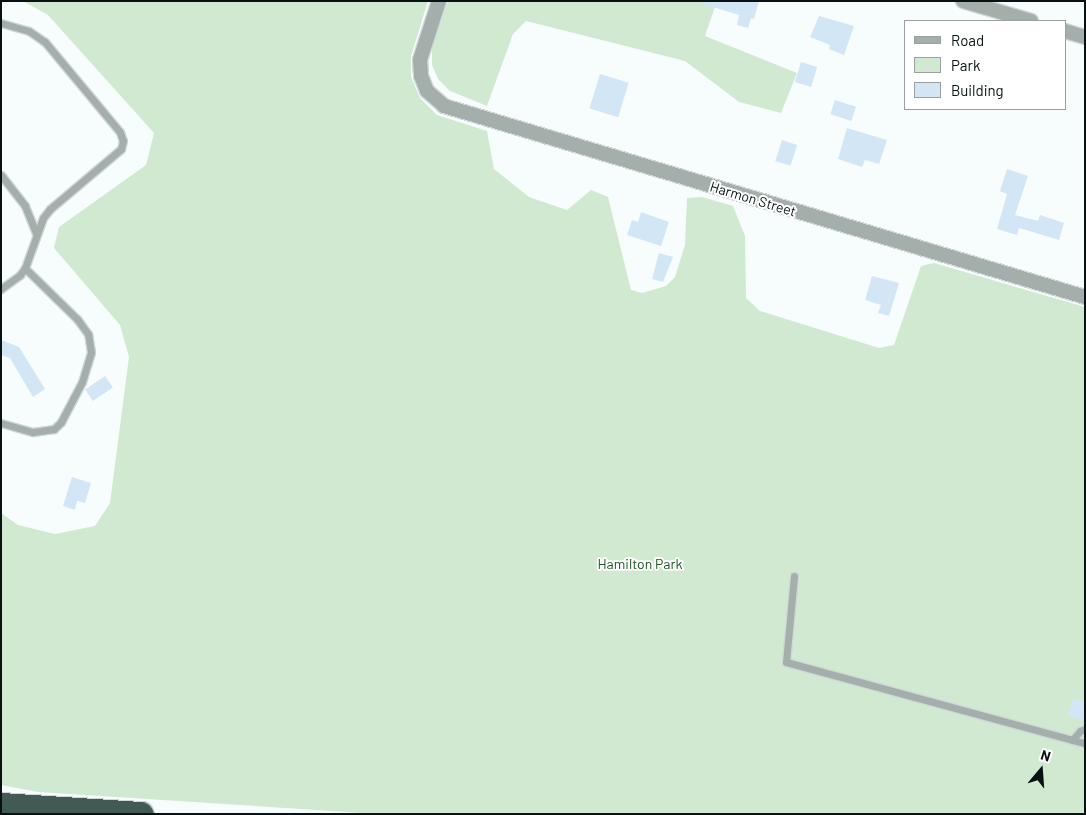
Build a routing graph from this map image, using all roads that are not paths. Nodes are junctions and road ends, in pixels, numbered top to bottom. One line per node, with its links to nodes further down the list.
1 (439, 1): 11 (street, Harmon Street)
2 (963, 1): 3 (street)
3 (1028, 20)
4 (1, 23): 8 (lane)
5 (1066, 31): 6 (street)
6 (1085, 37)
7 (1, 175): 8 (lane)
8 (36, 233): 9 (lane)
9 (25, 268): 10 (lane); 12 (lane)
10 (1, 289)
11 (1085, 297)
12 (1, 422)
13 (794, 576): 15 (lane)
14 (1085, 729): 15 (lane)
15 (1072, 740): 16 (lane)
16 (1085, 743)
17 (1, 799): 19 (highway)
18 (1, 805): 19 (highway)
19 (29, 807): 20 (highway)
20 (141, 814)

